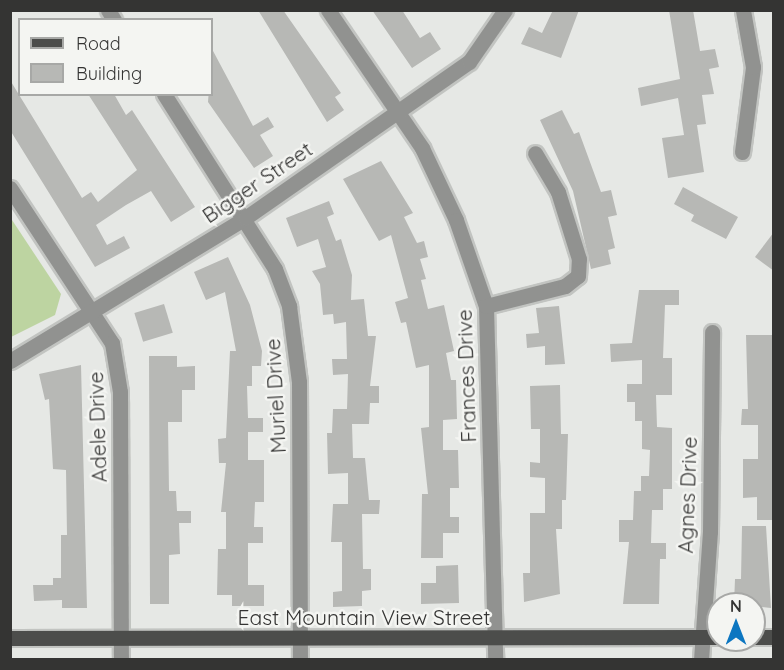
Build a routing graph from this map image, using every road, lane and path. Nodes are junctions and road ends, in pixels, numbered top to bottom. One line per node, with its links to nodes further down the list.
1 (328, 10): 5 (street, Frances Drive)
2 (505, 10): 5 (street, Bigger Street)
3 (743, 10): 6 (street)
4 (165, 96): 9 (street, Muriel Drive)
5 (395, 111): 9 (street, Bigger Street); 10 (street, Frances Drive)
6 (742, 152)
7 (535, 153): 10 (street)
8 (10, 188): 11 (street, Adele Drive)
9 (245, 218): 11 (street, Bigger Street); 19 (street, Muriel Drive)
10 (486, 306): 14 (street, Frances Drive)
11 (91, 311): 13 (street, Bigger Street); 18 (street, Adele Drive)
12 (712, 332): 15 (street, Agnes Drive)
13 (10, 361)
14 (495, 637): 15 (main road, East Mountain View Street); 19 (main road, East Mountain View Street); 22 (street, Frances Drive)
15 (701, 637): 16 (main road, East Mountain View Street); 23 (street, Agnes Drive)
16 (706, 637)
17 (10, 638): 18 (main road, East Mountain View Street)
18 (121, 639): 19 (main road, East Mountain View Street); 20 (street, Adele Drive)
19 (300, 639): 21 (street, Muriel Drive)
20 (121, 660)
21 (300, 660)
22 (495, 660)
23 (701, 660)

